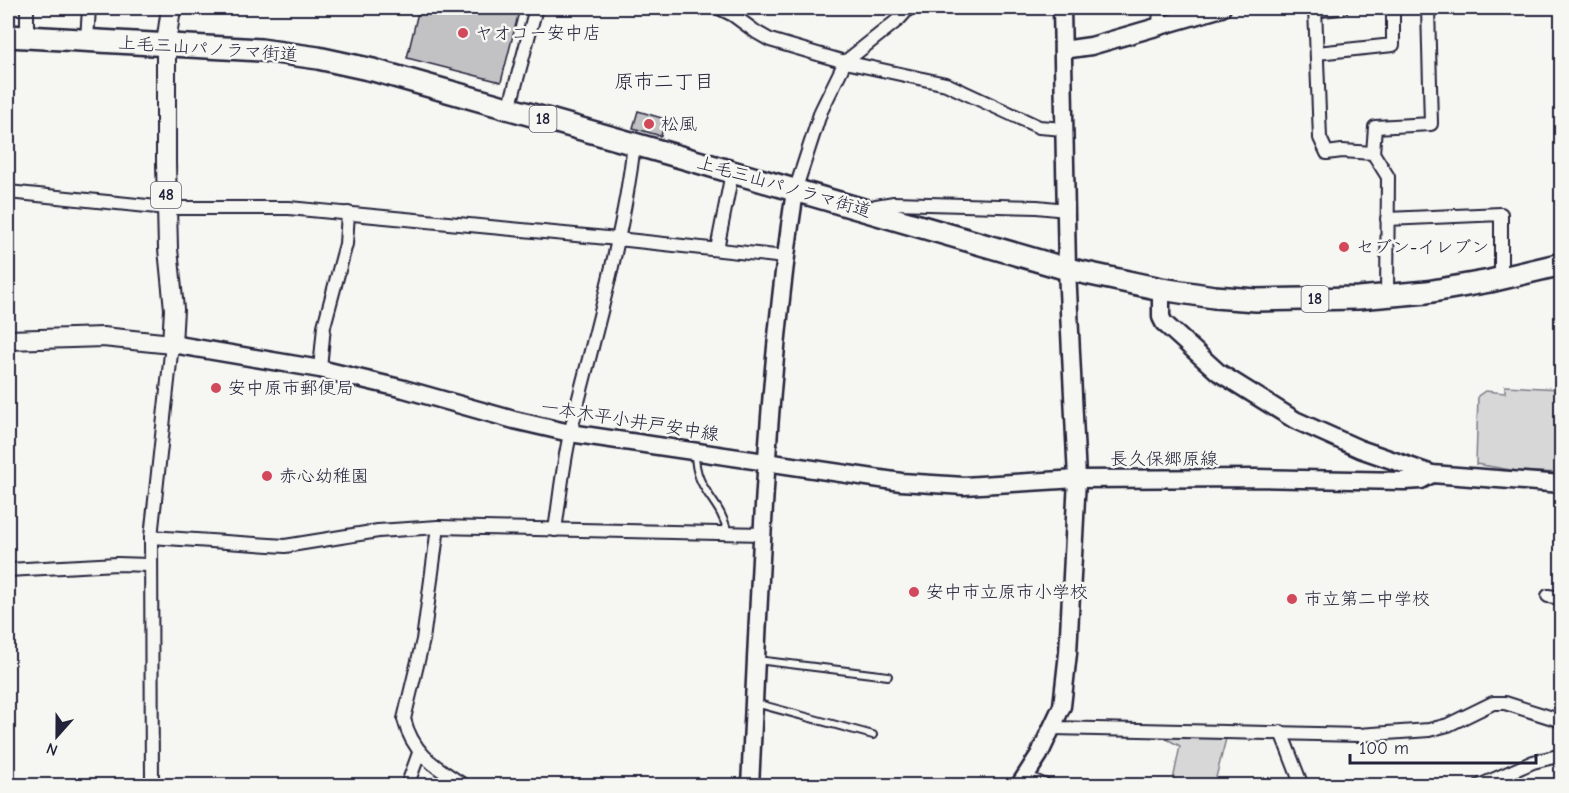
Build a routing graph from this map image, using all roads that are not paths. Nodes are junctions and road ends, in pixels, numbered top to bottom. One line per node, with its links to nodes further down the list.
1 (27, 8): 15 (street)
2 (89, 8): 16 (street)
3 (171, 8): 17 (main road, 48)
4 (536, 8): 21 (street)
5 (719, 8): 20 (street)
6 (909, 8): 20 (street)
7 (1062, 8): 18 (main road)
8 (1160, 8): 14 (street)
9 (1222, 8): 14 (main road)
10 (1315, 8): 11 (street); 19 (street)
11 (1342, 8)
12 (1393, 8): 19 (street)
13 (1428, 8): 24 (street)
14 (1159, 25): 18 (main road)
15 (17, 36): 16 (highway, 上毛三山パノラマ街道 / 18)
16 (87, 40): 17 (highway, 上毛三山パノラマ街道 / 18)
17 (166, 44): 21 (highway, 上毛三山パノラマ街道 / 18); 28 (main road, 48)
18 (1063, 50): 22 (main road)
19 (1317, 53): 24 (street)
20 (845, 62): 22 (street); 26 (street)
21 (509, 109): 23 (highway, 上毛三山パノラマ街道 / 18)
22 (1064, 129): 29 (main road)
23 (634, 144): 25 (highway, 上毛三山パノラマ街道 / 18); 33 (street)
24 (1374, 153): 32 (street)
25 (732, 172): 26 (highway, 上毛三山パノラマ街道 / 18); 34 (street)
26 (795, 191): 31 (highway, 上毛三山パノラマ街道 / 18); 35 (main road)
27 (8, 192): 28 (street)
28 (167, 208): 30 (street); 42 (main road, 48)
29 (1066, 210): 31 (street); 37 (main road)
30 (348, 213): 33 (street); 43 (street)
31 (874, 214): 37 (highway, 上毛三山パノラマ街道 / 18)
32 (1387, 219): 38 (street); 40 (street)
33 (618, 239): 34 (street); 44 (street)
34 (717, 249): 35 (street)
35 (785, 257): 46 (main road)
36 (1562, 264): 38 (highway, 上毛三山パノラマ街道 / 18)
37 (1067, 269): 39 (highway, 上毛三山パノラマ街道 / 18); 48 (main road)
38 (1501, 279): 40 (highway, 上毛三山パノラマ街道 / 18)
39 (1161, 289): 40 (highway, 上毛三山パノラマ街道 / 18); 47 (main road)
40 (1387, 295)
41 (8, 340): 42 (main road)
42 (172, 344): 43 (main road, 一本木平小井戸安中線); 54 (street)
43 (320, 369): 44 (main road, 一本木平小井戸安中線)
44 (570, 433): 45 (main road, 一本木平小井戸安中線); 51 (street)
45 (695, 452): 46 (main road, 一本木平小井戸安中線); 52 (lane)
46 (767, 462): 48 (main road, 長久保郷原線); 53 (main road)
47 (1432, 474): 48 (main road, 長久保郷原線); 49 (main road, 長久保郷原線)
48 (1077, 479): 63 (main road)
49 (1562, 484)
50 (438, 527): 51 (street); 54 (street); 66 (street)
51 (555, 530): 52 (street)
52 (728, 533): 53 (street)
53 (763, 534): 59 (main road)
54 (151, 537): 55 (street)
55 (149, 565): 56 (street); 69 (street)
56 (8, 570)
57 (1548, 596): 58 (street)
58 (1562, 598)
59 (756, 660): 60 (lane); 61 (main road)
60 (888, 676)
61 (754, 703): 65 (lane); 72 (main road)
62 (1562, 721): 64 (street)
63 (1053, 728): 64 (street); 68 (main road)
64 (1281, 732): 74 (street)
65 (873, 735)
66 (419, 753): 70 (street); 71 (street)
67 (1562, 755): 75 (street)
68 (1022, 781): 73 (street)
69 (152, 786)
70 (407, 786)
71 (465, 786)
72 (750, 786)
73 (1046, 786)
74 (1302, 786)
75 (1479, 786)

